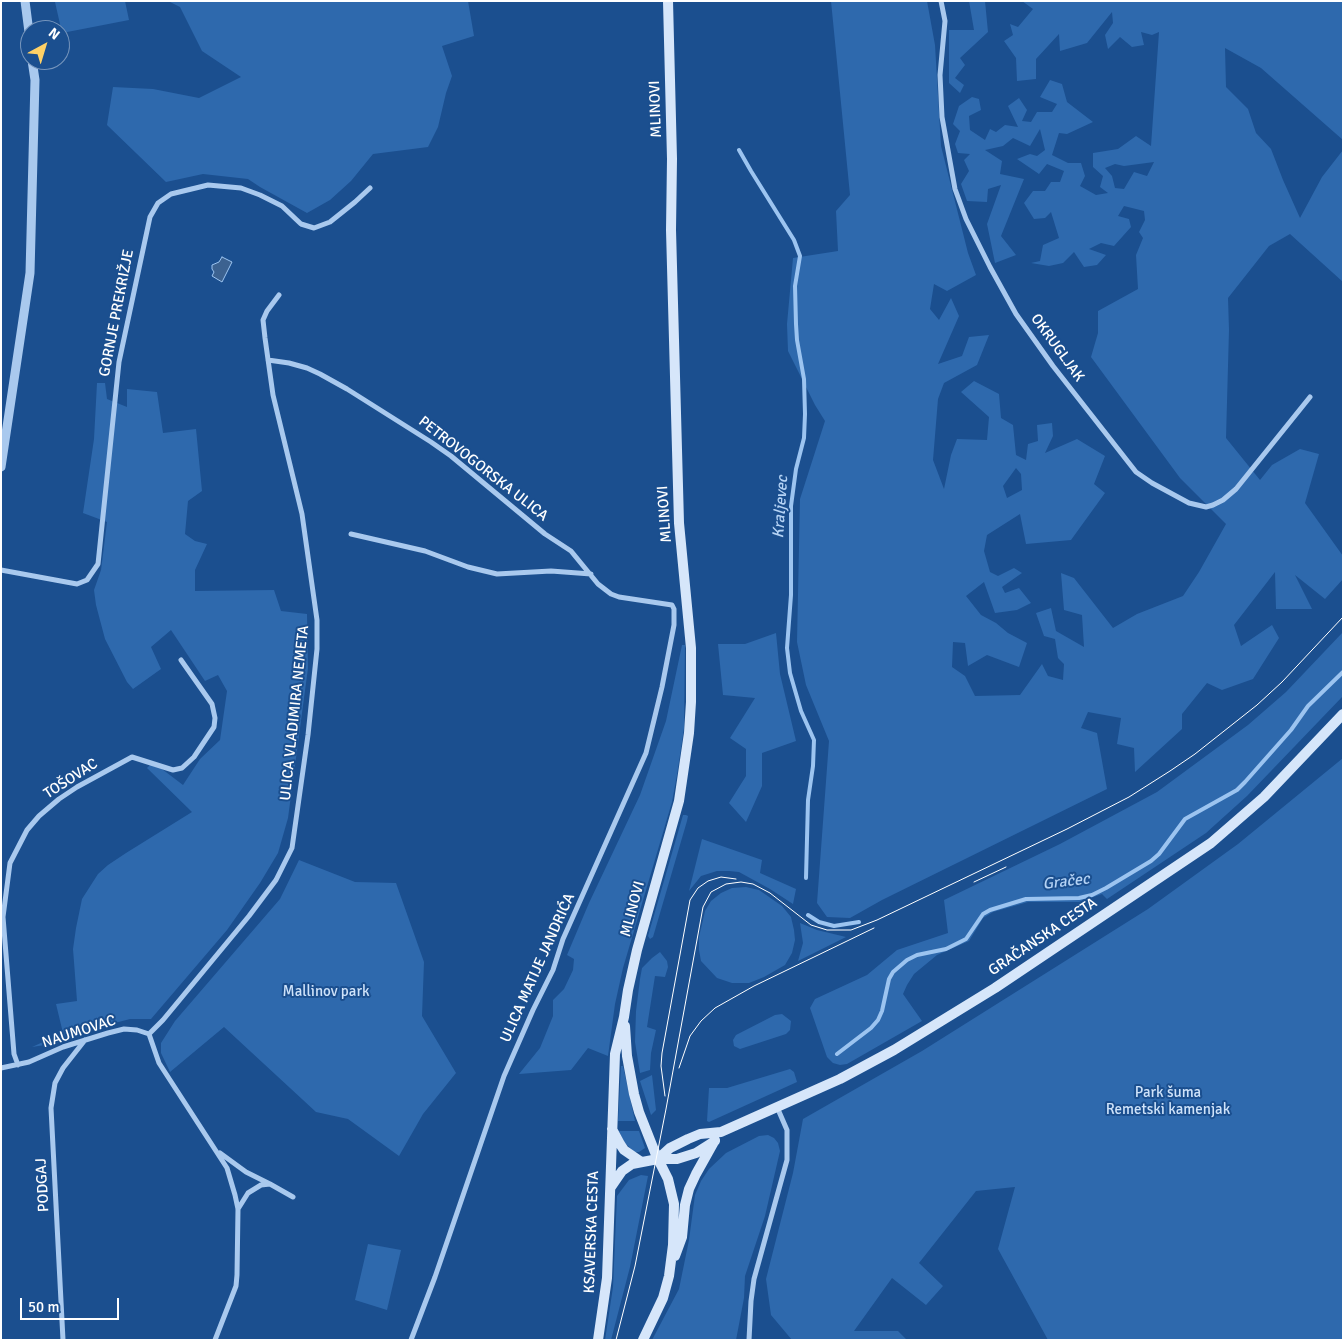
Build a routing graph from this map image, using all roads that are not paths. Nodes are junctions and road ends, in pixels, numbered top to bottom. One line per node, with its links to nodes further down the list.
1 (25, 1): 4 (street)
2 (668, 1): 17 (main road, MLINOVI)
3 (941, 1): 9 (street, OKRUGLJAK)
4 (27, 20)
5 (34, 70): 10 (street)
6 (370, 188): 12 (street, GORNJE PREKRIŽJE)
7 (278, 294): 8 (street, ULICA VLADIMIRA NEMETA)
8 (268, 360): 13 (street, PETROVOGORSKA ULICA); 18 (street, ULICA VLADIMIRA NEMETA)
9 (1310, 397)
10 (1, 467)
11 (351, 534): 13 (street)
12 (1, 570)
13 (591, 574): 14 (street, PETROVOGORSKA ULICA)
14 (672, 605): 35 (street, ULICA MATIJE JANDRIĆA)
15 (181, 660): 20 (street, TOŠOVAC)
16 (1343, 714): 22 (main road, GRAČANSKA CESTA)
17 (624, 1017): 23 (main road, MLINOVI); 26 (main road, MLINOVI)
18 (149, 1034): 19 (street, NAUMOVAC); 25 (street)
19 (85, 1040): 20 (street, NAUMOVAC); 33 (street, PODGAJ)
20 (18, 1065): 21 (street, NAUMOVAC)
21 (1, 1068)
22 (777, 1108): 24 (main road, GRAČANSKA CESTA); 38 (street)
23 (611, 1125): 27 (main road); 29 (main road, KSAVERSKA CESTA)
24 (718, 1136): 26 (main road, GRAČANSKA CESTA); 26 (main road, GRAČANSKA CESTA); 32 (main road)
25 (217, 1151): 28 (street); 31 (street)
26 (658, 1159): 27 (main road, GRAČANSKA CESTA); 32 (main road)
27 (640, 1161): 29 (main road, GRAČANSKA CESTA)
28 (270, 1184): 30 (street); 31 (street)
29 (610, 1191): 36 (main road, KSAVERSKA CESTA)
30 (293, 1197)
31 (238, 1209): 34 (street)
32 (671, 1266): 37 (main road)
33 (63, 1340)
34 (215, 1340)
35 (411, 1340)
36 (598, 1340)
37 (642, 1340)
38 (750, 1340)

